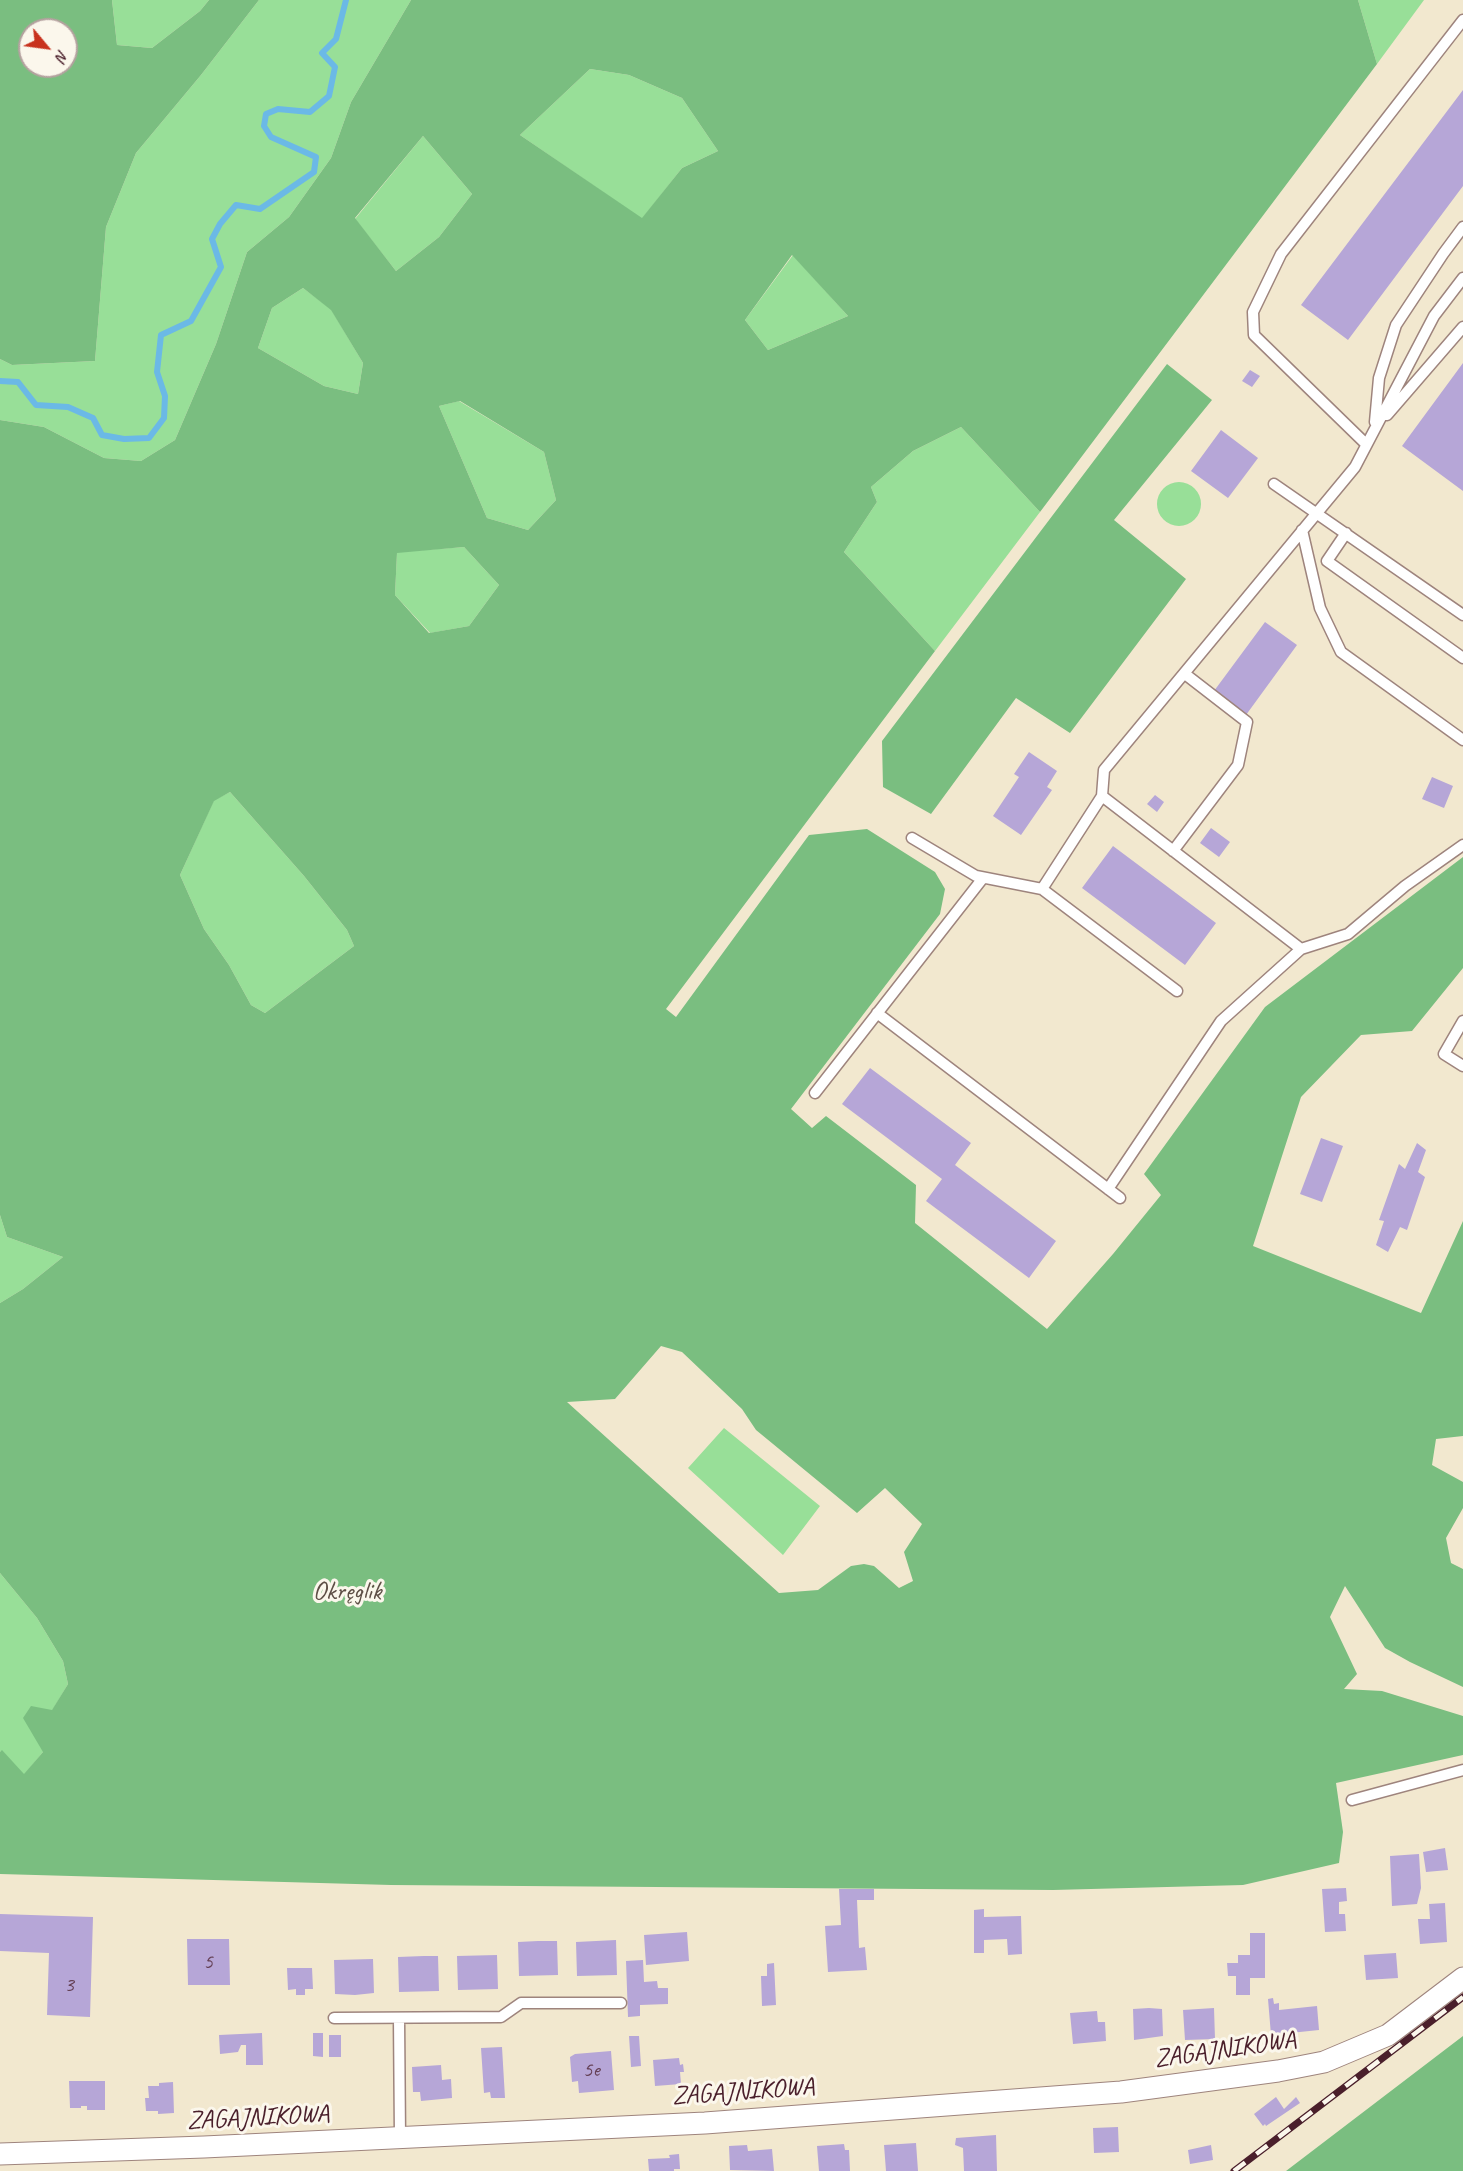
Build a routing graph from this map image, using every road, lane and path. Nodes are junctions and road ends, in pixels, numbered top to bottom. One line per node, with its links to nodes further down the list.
1 (1463, 20): 6 (lane)
2 (1463, 227): 5 (lane)
3 (1463, 278): 5 (lane)
4 (1463, 327): 5 (lane)
5 (1375, 428): 6 (lane)
6 (1366, 444): 8 (lane)
7 (1274, 484): 8 (lane)
8 (1317, 513): 9 (lane); 10 (lane)
9 (1302, 531): 13 (lane); 14 (lane)
10 (1346, 533): 11 (lane); 12 (lane)
11 (1463, 615)
12 (1463, 658)
13 (1185, 674): 15 (lane); 18 (lane)
14 (1463, 740)
15 (1102, 796): 18 (lane); 20 (lane)
16 (912, 838): 19 (lane)
17 (1463, 845): 21 (lane)
18 (1173, 851): 21 (lane)
19 (983, 878): 20 (lane); 23 (lane)
20 (1042, 889): 22 (lane)
21 (1301, 949): 27 (lane)
22 (1178, 991)
23 (877, 1013): 26 (lane); 27 (lane)
24 (1463, 1021): 25 (lane)
25 (1463, 1066)
26 (815, 1093)
27 (1108, 1189): 28 (lane)
28 (1120, 1198)
29 (1463, 1770): 30 (lane)
30 (1353, 1800)
31 (1463, 1978): 35 (street, ZAGAJNIKOWA)
32 (621, 2003): 34 (lane)
33 (334, 2018): 34 (lane)
34 (399, 2018): 35 (lane)
35 (400, 2138): 36 (street, ZAGAJNIKOWA)
36 (0, 2154)

